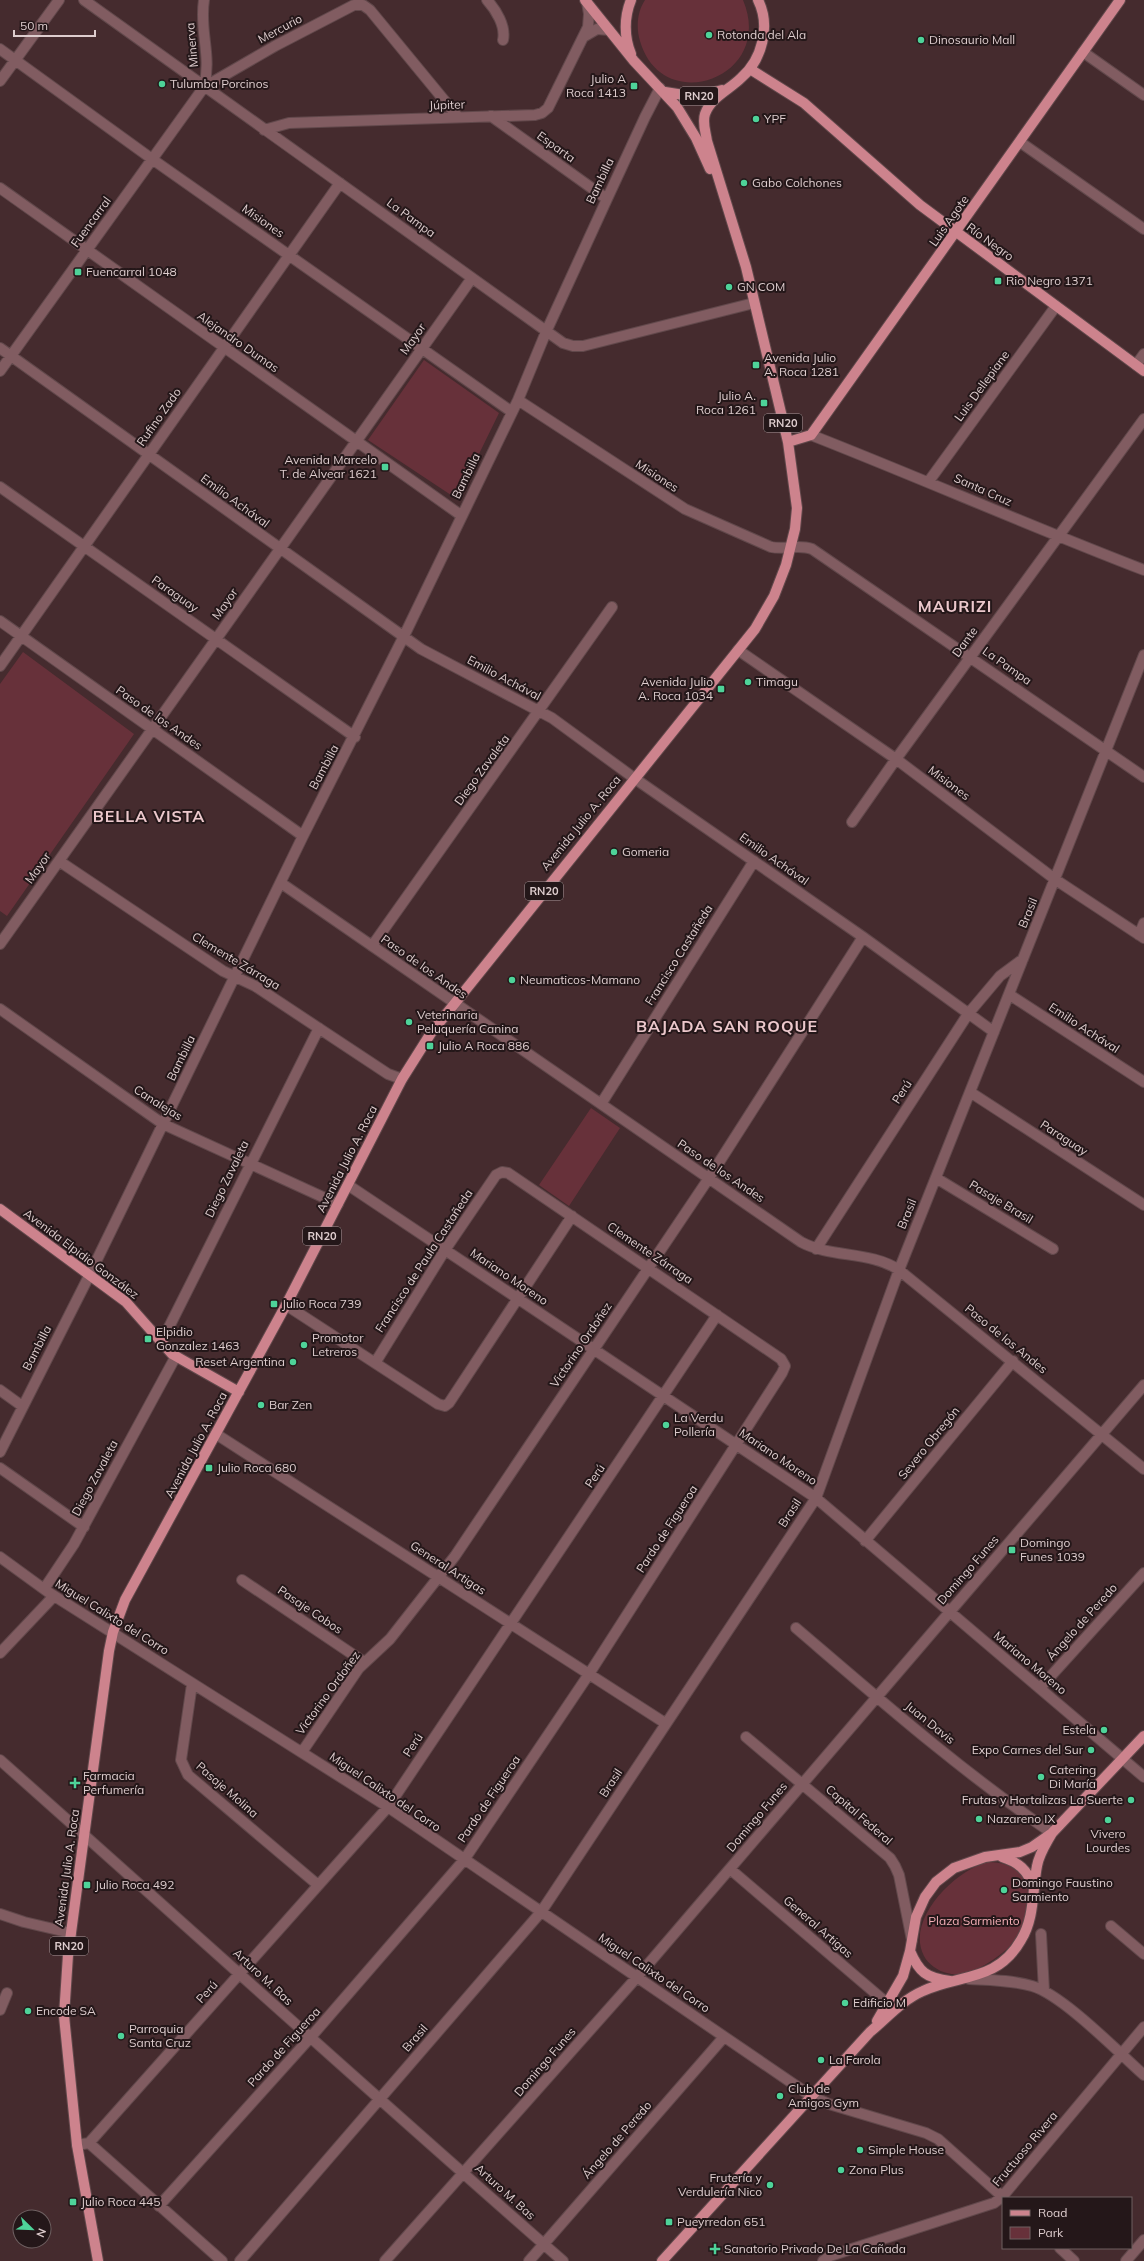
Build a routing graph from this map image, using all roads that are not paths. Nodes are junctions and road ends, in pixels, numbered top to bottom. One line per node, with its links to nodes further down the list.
1 (59, 0): 14 (street)
2 (84, 0): 19 (street, La Pampa)
3 (204, 0): 19 (street, Minerva)
4 (487, 0): 11 (street)
5 (631, 0): 15 (main road, Avenida Julio A. Roca / RN20)
6 (758, 0): 16 (main road, Avenida Julio A. Roca / RN20)
7 (1120, 0): 13 (main road, Luis Agote)
8 (586, 1): 9 (main road, Avenida Julio A. Roca); 10 (street, Júpiter)
9 (609, 30): 10 (street); 15 (main road, Avenida Julio A. Roca)
10 (585, 36): 22 (street, Júpiter)
11 (503, 40)
12 (0, 49): 14 (street, Misiones)
13 (1083, 52): 21 (street); 25 (main road, Luis Agote)
14 (15, 60): 17 (street); 26 (street, Misiones)
15 (634, 61): 20 (main road, Avenida Julio A. Roca / RN20)
16 (750, 69): 18 (main road, Avenida Julio A. Roca / RN20); 32 (main road, Río Negro)
17 (0, 81)
18 (731, 86): 20 (main road, Avenida Julio A. Roca / RN20); 30 (main road, Avenida Julio A. Roca / RN20)
19 (204, 87): 23 (street, Mercurio); 24 (street, La Pampa); 26 (street, Fuencarral)
20 (663, 90): 29 (street, Bambilla); 30 (main road, Avenida Julio A. Roca / RN20)
21 (1144, 95)
22 (491, 116): 23 (street, Júpiter); 29 (street, Esparta)
23 (458, 117): 24 (street, Júpiter)
24 (264, 130): 27 (street, La Pampa)
25 (1020, 142): 31 (street); 32 (main road, Luis Agote)
26 (152, 159): 33 (street, Fuencarral); 34 (street, Misiones)
27 (340, 183): 34 (street, Rufino Zado); 35 (street, La Pampa)
28 (0, 188): 33 (street, Alejandro Dumas)
29 (607, 199): 38 (street, Bambilla)
30 (724, 200): 36 (main road, Avenida Julio A. Roca / RN20)
31 (1144, 229)
32 (956, 232): 37 (main road, Río Negro); 49 (main road, Luis Agote)
33 (87, 250): 40 (street, Alejandro Dumas); 43 (street, Fuencarral)
34 (288, 255): 40 (street, Rufino Zado); 41 (street, Misiones)
35 (472, 278): 38 (street, La Pampa); 41 (street, Mayor)
36 (754, 303): 38 (street, La Pampa); 51 (main road, Avenida Julio A. Roca / RN20)
37 (1056, 306): 44 (main road, Río Negro); 53 (street, Luis Dellepiane)
38 (546, 332): 46 (street, Bambilla)
39 (0, 348): 43 (street, Emilio Achával)
40 (224, 348): 50 (street, Alejandro Dumas); 52 (street, Rufino Zado)
41 (421, 350): 47 (street, Misiones); 50 (street, Mayor)
42 (1144, 354): 44 (street)
43 (11, 356): 45 (street, Fuencarral); 52 (street, Emilio Achával)
44 (1140, 368)
45 (0, 371)
46 (518, 400): 47 (street, Bambilla); 58 (street, Misiones)
47 (512, 412): 55 (street, Bambilla)
48 (1144, 420): 56 (street, Dante)
49 (811, 435): 51 (main road); 53 (street, Santa Cruz)
50 (356, 442): 55 (street, Alejandro Dumas); 59 (street, Mayor)
51 (788, 442): 58 (main road, Avenida Julio A. Roca / RN20)
52 (149, 455): 57 (street, Rufino Zado); 59 (street, Emilio Achával)
53 (929, 481): 56 (street, Santa Cruz)
54 (0, 487): 57 (street, Paraguay)
55 (462, 516): 64 (street, Bambilla)
56 (1058, 537): 60 (street, Santa Cruz); 68 (street, Dante)
57 (85, 545): 63 (street, Rufino Zado); 65 (street, Paraguay)
58 (792, 546): 66 (main road, Avenida Julio A. Roca / RN20); 68 (street, La Pampa)
59 (280, 550): 64 (street, Emilio Achával); 65 (street, Mayor)
60 (1144, 570)
61 (612, 607): 70 (street, Diego Zavaleta)
62 (0, 622): 63 (street, Paso de los Andes)
63 (21, 636): 69 (street, Rufino Zado); 71 (street, Paso de los Andes)
64 (404, 636): 70 (street, Emilio Achával); 72 (street, Bambilla)
65 (217, 639): 71 (street, Mayor); 72 (street, Paraguay)
66 (738, 650): 74 (street, Misiones); 76 (main road, Avenida Julio A. Roca / RN20)
67 (1144, 655): 73 (street, Brasil)
68 (971, 656): 73 (street, La Pampa); 74 (street, Dante)
69 (0, 666)
70 (540, 712): 76 (street, Emilio Achával); 87 (street, Diego Zavaleta)
71 (153, 728): 78 (street, Paso de los Andes); 79 (street, Mayor)
72 (355, 737): 78 (street, Bambilla)
73 (1107, 751): 75 (street, La Pampa); 81 (street, Brasil)
74 (896, 759): 77 (street, Dante); 81 (street, Misiones)
75 (1144, 777)
76 (634, 778): 80 (street, Emilio Achával); 91 (main road, Avenida Julio A. Roca / RN20)
77 (852, 822)
78 (303, 836): 82 (street, Bambilla)
79 (59, 861): 86 (street, Mayor); 89 (street, Clemente Zárraga)
80 (754, 861): 85 (street, Emilio Achával); 99 (street, Francisco Castañeda)
81 (1056, 880): 84 (street, Misiones); 88 (street, Brasil)
82 (281, 883): 87 (street, Paso de los Andes); 89 (street, Bambilla)
83 (1144, 923): 84 (street)
84 (1142, 936)
85 (863, 937): 93 (street, Emilio Achával); 103 (street, Victorino Ordoñez)
86 (0, 944)
87 (372, 946): 91 (street, Paso de los Andes)
88 (1023, 959): 90 (street, Brasil); 93 (street, Perú)
89 (235, 977): 94 (street, Clemente Zárraga); 100 (street, Bambilla)
90 (1010, 994): 95 (street, Brasil); 97 (street, Emilio Achával)
91 (454, 1003): 96 (main road, Avenida Julio A. Roca / RN20); 99 (street, Paso de los Andes)
92 (0, 1009): 100 (street, Canalejas)
93 (968, 1014): 95 (street, Emilio Achával); 110 (street, Perú)
94 (319, 1028): 96 (street, Clemente Zárraga); 101 (street, Diego Zavaleta)
95 (994, 1032): 98 (street, Brasil)
96 (402, 1079): 105 (main road, Avenida Julio A. Roca / RN20)
97 (1144, 1082)
98 (970, 1092): 104 (street, Brasil); 107 (street, Paraguay)
99 (601, 1104): 103 (street, Paso de los Andes)
100 (163, 1124): 101 (street, Canalejas); 115 (street, Bambilla)
101 (249, 1163): 106 (street, Canalejas); 119 (street, Diego Zavaleta)
102 (496, 1175): 109 (street, Clemente Zárraga); 112 (street, Francisco de Paula Castañeda)
103 (709, 1178): 110 (street, Paso de los Andes); 113 (street, Victorino Ordoñez)
104 (936, 1178): 111 (street, Pasaje Brasil); 114 (street, Brasil)
105 (348, 1185): 106 (main road, Avenida Julio A. Roca / RN20); 112 (street, Mariano Moreno)
106 (338, 1204): 117 (main road, Avenida Julio A. Roca / RN20)
107 (1144, 1205)
108 (0, 1209): 115 (main road, Avenida Elpidio González)
109 (572, 1216): 113 (street, Clemente Zárraga); 116 (street)
110 (816, 1249): 114 (street, Paso de los Andes)
111 (1054, 1249)
112 (445, 1250): 116 (street, Mariano Moreno); 123 (street, Francisco de Paula Castañeda)
113 (648, 1268): 118 (street, Clemente Zárraga); 120 (street, Victorino Ordoñez)
114 (899, 1270): 122 (street, Paso de los Andes); 136 (street, Brasil)
115 (90, 1274): 119 (main road, Avenida Elpidio González); 129 (street, Bambilla)
116 (517, 1298): 120 (street, Mariano Moreno); 123 (street)
117 (286, 1305): 123 (street); 127 (main road, Avenida Julio A. Roca / RN20)
118 (717, 1315): 124 (street, Clemente Zárraga); 128 (street, Perú)
119 (161, 1343): 121 (main road, Avenida Elpidio González)
120 (594, 1349): 128 (street, Mariano Moreno); 141 (street, Victorino Ordoñez)
121 (176, 1356): 127 (main road, Avenida Elpidio González); 137 (street, Diego Zavaleta)
122 (1013, 1361): 131 (street, Paso de los Andes); 138 (street, Severo Obregón)
123 (375, 1363)
124 (785, 1366): 132 (street, Pardo de Figueroa)
125 (1144, 1385): 131 (street, Domingo Funes)
126 (0, 1390): 129 (street)
127 (240, 1392): 130 (main road, Avenida Julio A. Roca / RN20)
128 (664, 1396): 132 (street, Mariano Moreno); 146 (street, Perú)
129 (22, 1406): 133 (street, Bambilla)
130 (216, 1434): 141 (street, General Artigas); 148 (main road, Avenida Julio A. Roca / RN20)
131 (1103, 1434): 135 (street, Paso de los Andes); 145 (street, Domingo Funes)
132 (736, 1445): 136 (street, Mariano Moreno); 151 (street, Pardo de Figueroa)
133 (0, 1452)
134 (0, 1468): 137 (street)
135 (1144, 1469)
136 (816, 1498): 138 (street, Mariano Moreno); 155 (street, Brasil)
137 (84, 1527): 143 (street, Diego Zavaleta)
138 (865, 1541): 145 (street, Mariano Moreno)
139 (0, 1557): 143 (street, Miguel Calixto del Corro)
140 (1144, 1573): 153 (street, Ángelo de Peredo)
141 (439, 1576): 146 (street, General Artigas); 150 (street, Victorino Ordoñez)
142 (242, 1580): 150 (street, Pasaje Cobos)
143 (44, 1589): 144 (street, Miguel Calixto del Corro)
144 (54, 1596): 148 (street, Miguel Calixto del Corro); 149 (street)
145 (949, 1612): 153 (street, Mariano Moreno); 154 (street, Domingo Funes)
146 (511, 1624): 151 (street, General Artigas); 163 (street, Perú)
147 (796, 1628): 154 (street, Juan Davis)
148 (113, 1632): 152 (street, Miguel Calixto del Corro); 165 (main road, Avenida Julio A. Roca / RN20)
149 (0, 1653)
150 (364, 1662): 158 (street, Victorino Ordoñez)
151 (589, 1674): 155 (street, General Artigas); 167 (street, Pardo de Figueroa)
152 (192, 1684): 158 (street, Miguel Calixto del Corro); 169 (street, Pasaje Molina)
153 (1040, 1688): 159 (street, Mariano Moreno)
154 (876, 1697): 162 (street, Domingo Funes); 164 (street, Juan Davis)
155 (665, 1723): 171 (street, Brasil)
156 (1144, 1736): 159 (main road)
157 (746, 1737): 162 (street, Capital Federal)
158 (302, 1752): 163 (street, Miguel Calixto del Corro)
159 (1123, 1759): 161 (street, Mariano Moreno); 164 (main road)
160 (0, 1760): 165 (street, Arturo M. Bas)
161 (1144, 1777)
162 (803, 1783): 168 (street, Domingo Funes); 176 (street, Capital Federal)
163 (388, 1807): 167 (street, Miguel Calixto del Corro); 169 (street, Perú)
164 (1052, 1833): 166 (main road); 170 (main road)
165 (85, 1835): 174 (main road, Avenida Julio A. Roca / RN20); 179 (street, Arturo M. Bas)
166 (1000, 1856): 170 (main road); 176 (main road)
167 (464, 1860): 171 (street, Miguel Calixto del Corro); 190 (street, Pardo de Figueroa)
168 (730, 1869): 180 (street, Domingo Funes); 185 (street, General Artigas)
169 (318, 1885): 179 (street, Perú)
170 (1033, 1888): 181 (main road)
171 (541, 1912): 180 (street, Miguel Calixto del Corro); 194 (street, Brasil)
172 (0, 1914): 174 (street)
173 (1111, 1926): 178 (street)
174 (71, 1933): 196 (main road, Avenida Julio A. Roca / RN20)
175 (1041, 1934): 183 (street)
176 (912, 1940): 177 (main road)
177 (910, 1951): 182 (main road); 185 (main road)
178 (1144, 1954)
179 (240, 1973): 190 (street, Arturo M. Bas); 195 (street, Perú)
180 (638, 1976): 189 (street, Miguel Calixto del Corro); 197 (street, Domingo Funes)
181 (969, 1978): 182 (main road); 183 (street)
182 (951, 1981): 188 (main road)
183 (1044, 1990): 191 (street)
184 (7, 1993): 186 (street)
185 (888, 2004): 188 (main road)
186 (0, 2010)
187 (1144, 2027): 191 (street, Fructuoso Rivera)
188 (870, 2032): 193 (main road)
189 (724, 2037): 193 (street, Miguel Calixto del Corro); 202 (street, Ángelo de Peredo)
190 (310, 2038): 194 (street, Arturo M. Bas); 200 (street, Pardo de Figueroa)
191 (1121, 2055): 192 (street); 198 (street, Fructuoso Rivera)
192 (1144, 2075)
193 (811, 2096): 198 (street); 210 (main road)
194 (379, 2099): 197 (street, Arturo M. Bas); 206 (street, Brasil)
195 (89, 2143): 196 (street); 200 (street)
196 (78, 2145): 204 (main road, Avenida Julio A. Roca / RN20)
197 (464, 2173): 202 (street, Arturo M. Bas); 207 (street, Domingo Funes)
198 (1003, 2197)
199 (1002, 2198): 211 (street, Fructuoso Rivera)
200 (159, 2206): 205 (street)
201 (1144, 2240): 213 (street)
202 (544, 2244): 208 (street, Ángelo de Peredo); 209 (street, Arturo M. Bas)
203 (1061, 2249): 212 (street)
204 (98, 2261)
205 (222, 2261)
206 (240, 2261)
207 (384, 2261)
208 (529, 2261)
209 (563, 2261)
210 (662, 2261)
211 (823, 2261)
212 (1074, 2261)
213 (1126, 2261)

